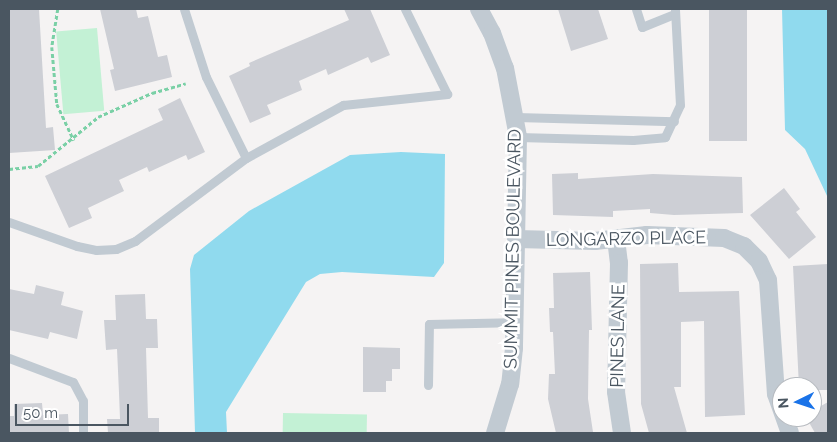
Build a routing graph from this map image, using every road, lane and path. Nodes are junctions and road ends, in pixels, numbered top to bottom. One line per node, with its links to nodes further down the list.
1 (58, 9): 11 (path)
2 (184, 9): 12 (lane)
3 (405, 9): 12 (lane)
4 (479, 9): 8 (street, SUMMIT PINES BOULEVARD)
5 (636, 9): 6 (lane)
6 (675, 11): 9 (lane)
7 (186, 83): 11 (path)
8 (516, 117): 9 (lane); 10 (street, SUMMIT PINES BOULEVARD)
9 (674, 121): 10 (lane)
10 (518, 137): 15 (street, SUMMIT PINES BOULEVARD)
11 (74, 140): 13 (path)
12 (246, 158): 14 (lane)
13 (9, 169)
14 (9, 222)
15 (517, 239): 16 (street, LONGARZO PLACE); 17 (street, SUMMIT PINES BOULEVARD)
16 (616, 239): 22 (street, PINES LANE); 23 (street, LONGARZO PLACE)
17 (515, 322): 19 (lane); 21 (street, SUMMIT PINES BOULEVARD)
18 (9, 358): 20 (lane)
19 (428, 384)
20 (83, 433)
21 (495, 433)
22 (622, 433)
23 (790, 433)

